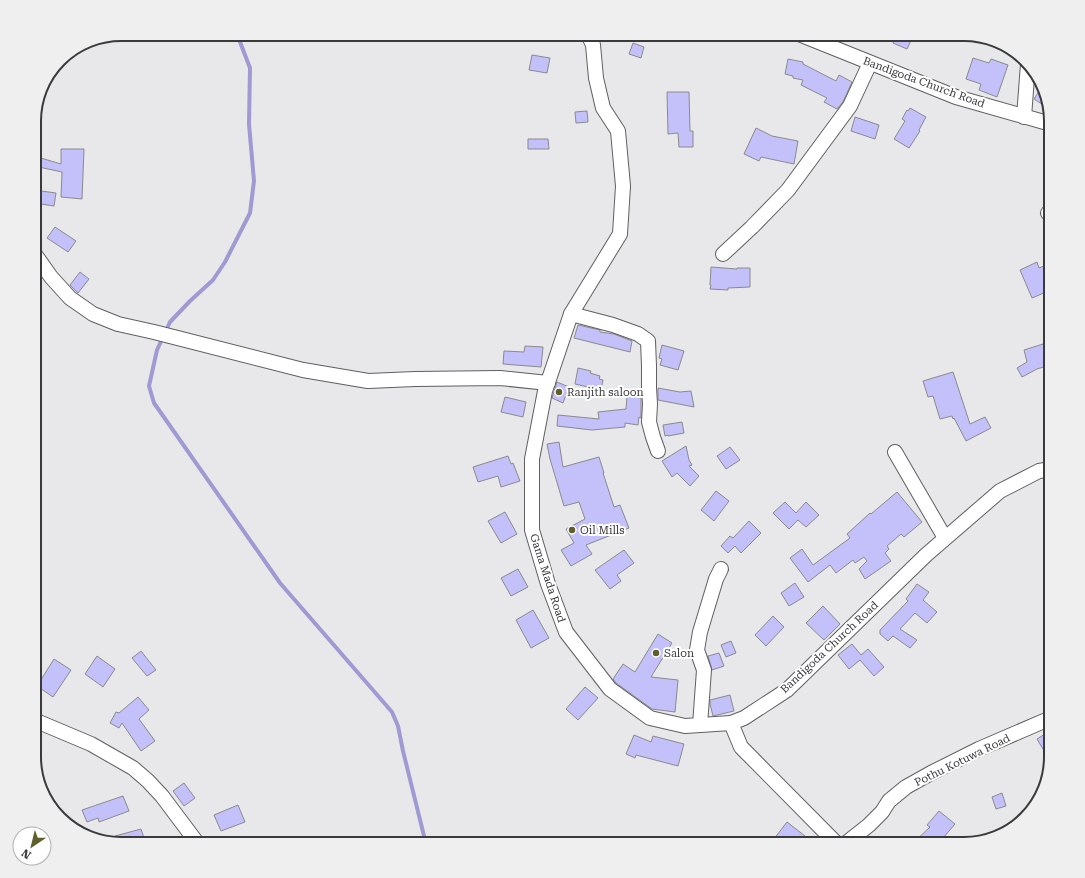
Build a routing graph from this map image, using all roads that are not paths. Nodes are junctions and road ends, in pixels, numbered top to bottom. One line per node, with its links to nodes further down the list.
1 (591, 41): 9 (street, Gama Mada Road)
2 (816, 41): 3 (street, Bandigoda Church Road)
3 (870, 63): 5 (street, Bandigoda Church Road); 7 (street)
4 (1027, 71): 5 (street)
5 (1024, 116): 6 (street, Bandigoda Church Road)
6 (1044, 122)
7 (723, 254)
8 (41, 263): 10 (street)
9 (571, 314): 10 (street, Gama Mada Road); 11 (street)
10 (548, 383): 19 (street, Gama Mada Road)
11 (658, 451)
12 (895, 452): 14 (street)
13 (1044, 470): 14 (street, Bandigoda Church Road)
14 (946, 538): 18 (street, Bandigoda Church Road)
15 (721, 569): 19 (street)
16 (1044, 721): 22 (street, Pothu Kotuwa Road)
17 (41, 723): 20 (street)
18 (731, 723): 19 (street, Gama Mada Road); 21 (street)
19 (700, 725)
20 (193, 837)
21 (830, 837)
22 (854, 837)

